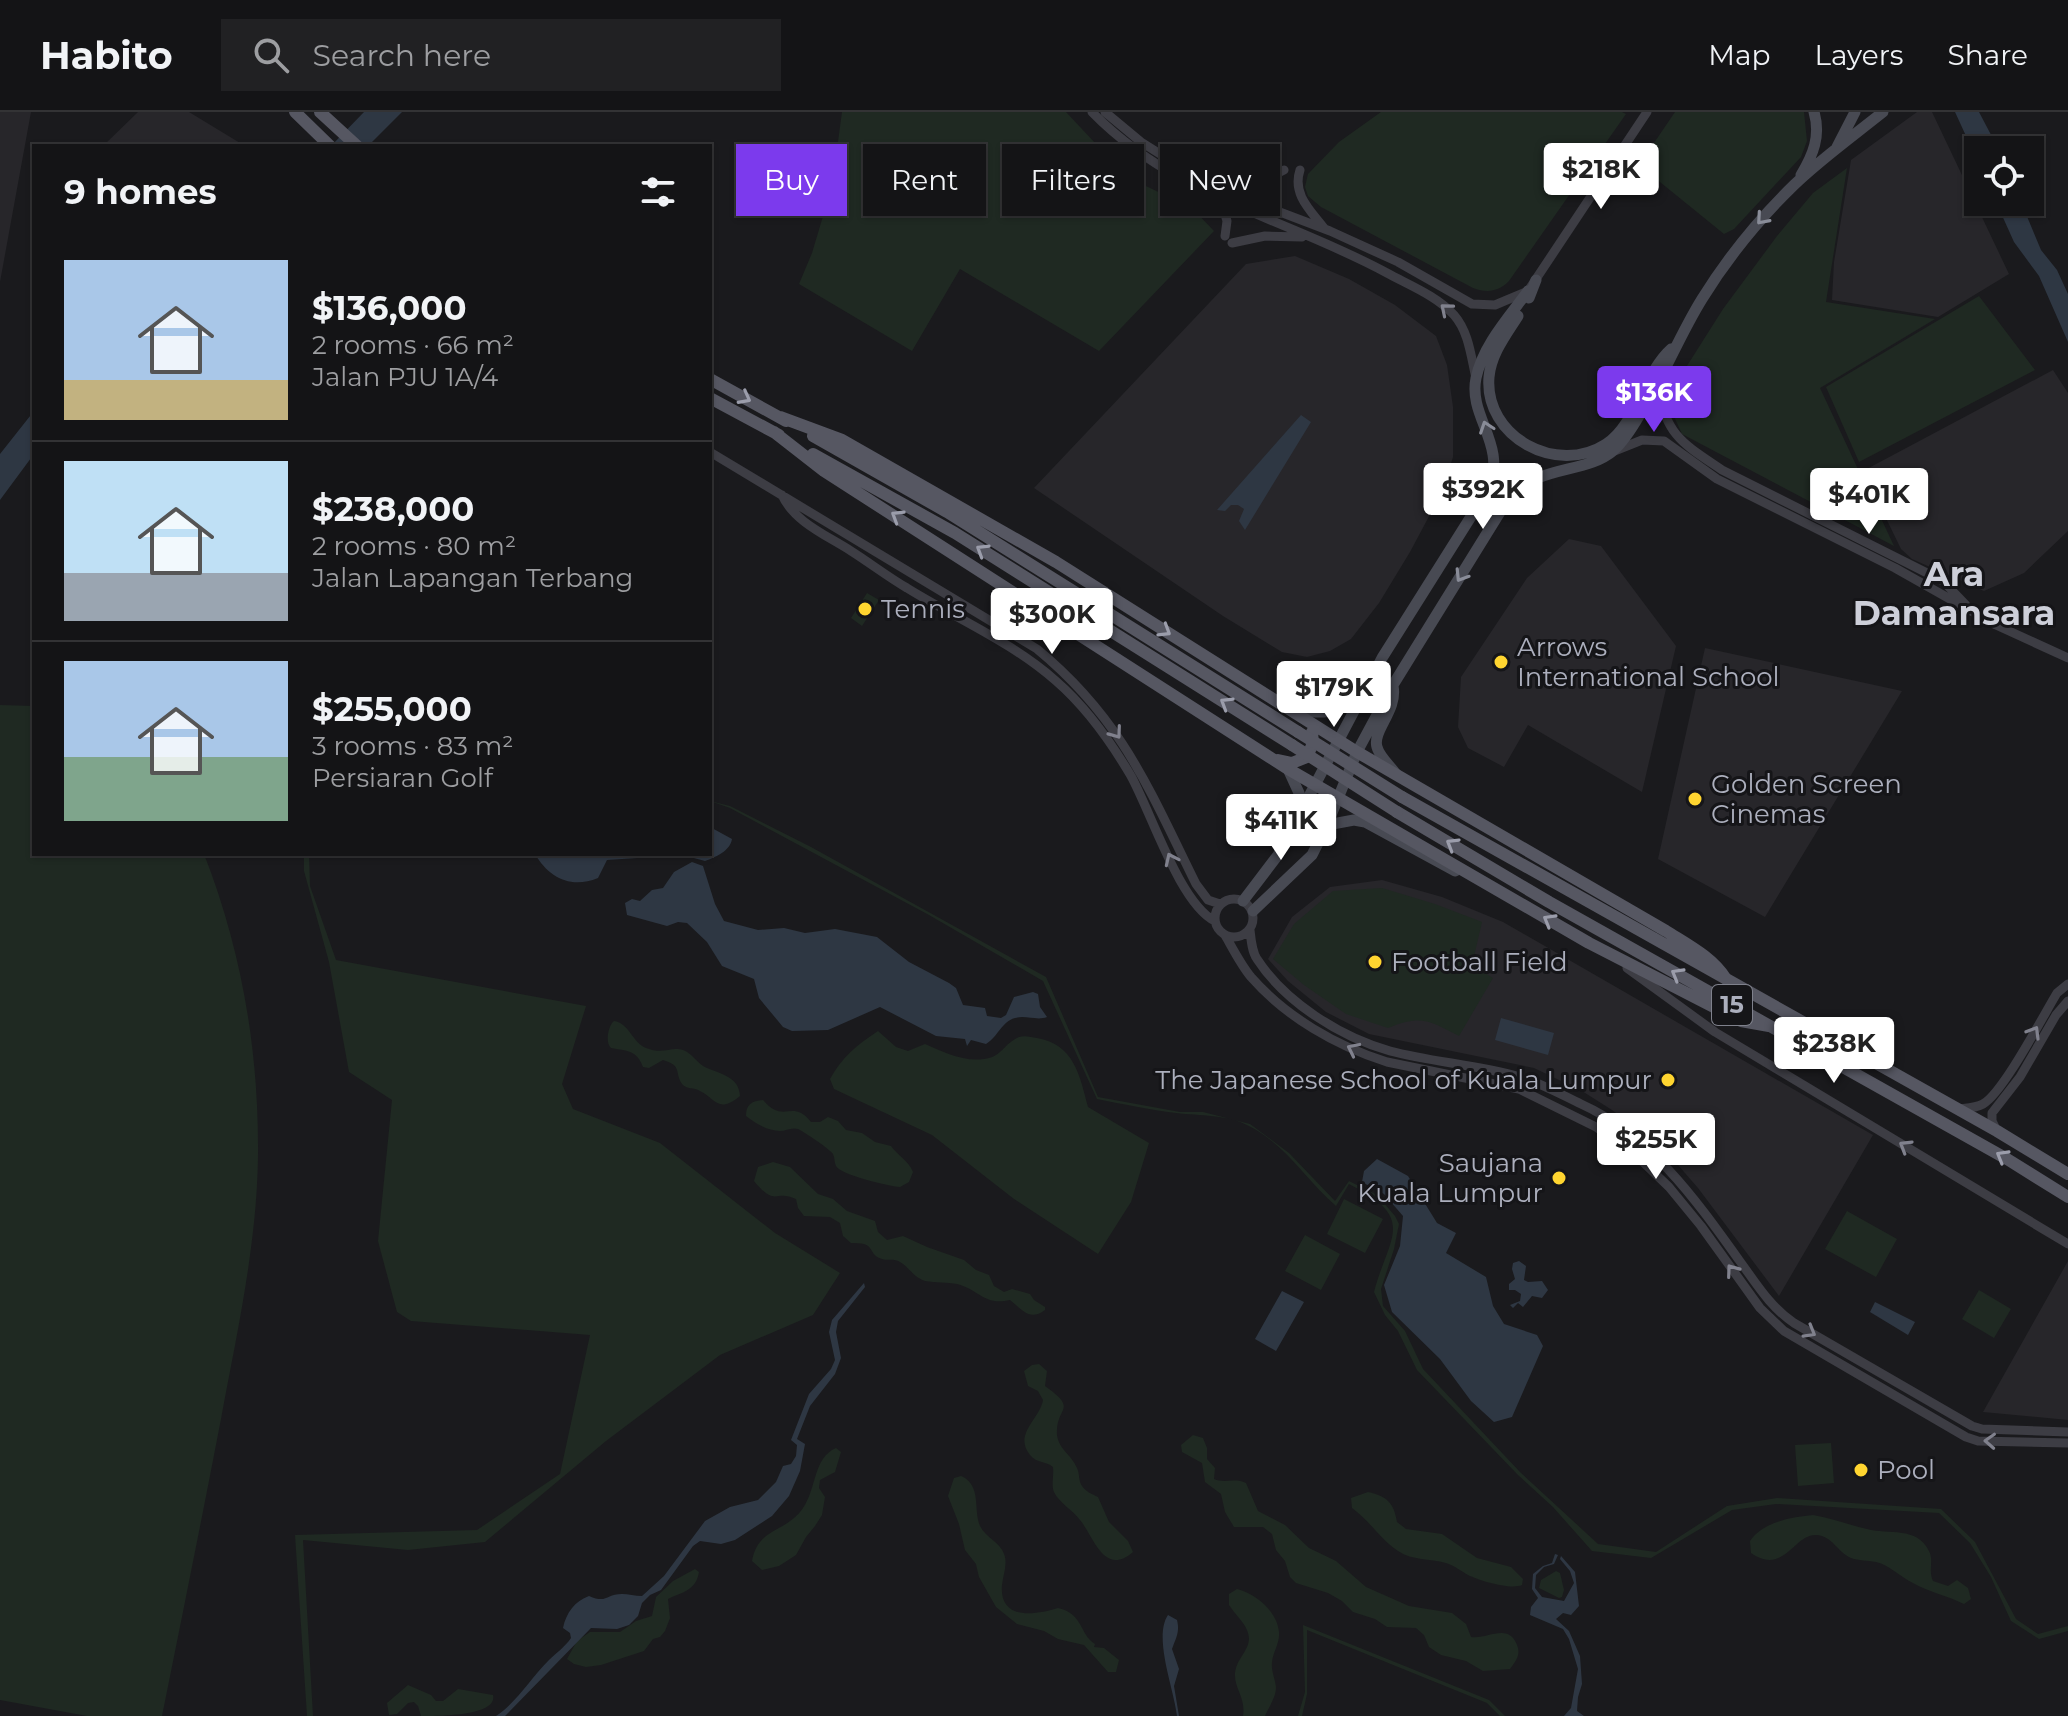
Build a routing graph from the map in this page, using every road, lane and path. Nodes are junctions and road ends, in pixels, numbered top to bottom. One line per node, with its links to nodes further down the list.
1 (295, 112): 9 (main road)
2 (1092, 112): 13 (street)
3 (1105, 112): 12 (street)
4 (1647, 112): 23 (street)
5 (1814, 112): 17 (main road)
6 (1849, 112): 11 (main road)
7 (1883, 112): 11 (main road)
8 (320, 113): 10 (main road)
9 (328, 144)
10 (355, 144)
11 (1835, 152): 17 (main road)
12 (1160, 154)
13 (1160, 167)
14 (1284, 170): 16 (street)
15 (1300, 170): 21 (street)
16 (1280, 172)
17 (1795, 183): 25 (main road, one-way to 25)
18 (1280, 212): 21 (street)
19 (1226, 216): 22 (street)
20 (1258, 216): 22 (street)
21 (1324, 228): 24 (street)
22 (1309, 237): 26 (street, one-way to 22)
23 (1536, 280): 24 (street); 25 (main road)
24 (1528, 291): 26 (main road)
25 (1678, 344): 28 (main road)
26 (1476, 378): 38 (main road, one-way to 26)
27 (712, 380): 30 (main road, 15, one-way to 30)
28 (1657, 387): 32 (main road); 34 (street)
29 (712, 399): 31 (main road, 15)
30 (780, 417): 40 (main road, one-way to 40); 43 (main road, 15)
31 (774, 432): 43 (main road, 15, one-way to 31); 46 (main road, one-way to 31)
32 (1614, 451): 34 (street); 37 (main road, one-way to 37)
33 (712, 453): 35 (street)
34 (1695, 458): 36 (street)
35 (782, 495): 39 (street); 41 (street)
36 (2068, 658)
37 (1393, 685): 45 (main road); 48 (main road)
38 (1366, 687): 40 (main road); 44 (main road)
39 (1095, 704): 41 (street); 56 (street, one-way to 56)
40 (1285, 707): 42 (main road)
41 (1089, 715): 58 (street, one-way to 41)
42 (1300, 716): 44 (main road); 46 (main road)
43 (1295, 738): 62 (main road, 15, bridge); 65 (main road, 15, one-way to 43, bridge)
44 (1337, 740): 45 (main road); 49 (main road)
45 (1357, 752): 48 (main road); 50 (main road)
46 (1275, 760): 47 (main road)
47 (1288, 769): 49 (main road); 52 (main road)
48 (1399, 777): 51 (main road); 62 (main road)
49 (1316, 785): 50 (main road); 52 (main road)
50 (1339, 798): 51 (main road); 53 (main road)
51 (1369, 815): 54 (main road)
52 (1300, 818): 55 (main road)
53 (1327, 825): 54 (main road); 57 (main road)
54 (1475, 877): 61 (main road, one-way to 54)
55 (1243, 901): 56 (street); 57 (street)
56 (1220, 904): 58 (street)
57 (1253, 911): 59 (street)
58 (1215, 921): 60 (street)
59 (1250, 930): 60 (street); 71 (street)
60 (1225, 935): 72 (street, one-way to 60)
61 (1589, 943): 65 (main road); 70 (street, one-way to 61)
62 (1726, 979): 66 (main road, 15)
63 (2068, 984): 66 (street, one-way to 63)
64 (2068, 1001): 67 (street)
65 (1769, 1026): 69 (main road, 15, one-way to 65)
66 (1958, 1109): 67 (main road, 15)
67 (1997, 1131): 68 (main road, 15)
68 (2068, 1174)
69 (2068, 1197)
70 (2068, 1244)
71 (1761, 1291): 72 (street); 73 (street, one-way to 73)
72 (1752, 1297): 74 (street, one-way to 72)
73 (2068, 1432)
74 (2068, 1443)

